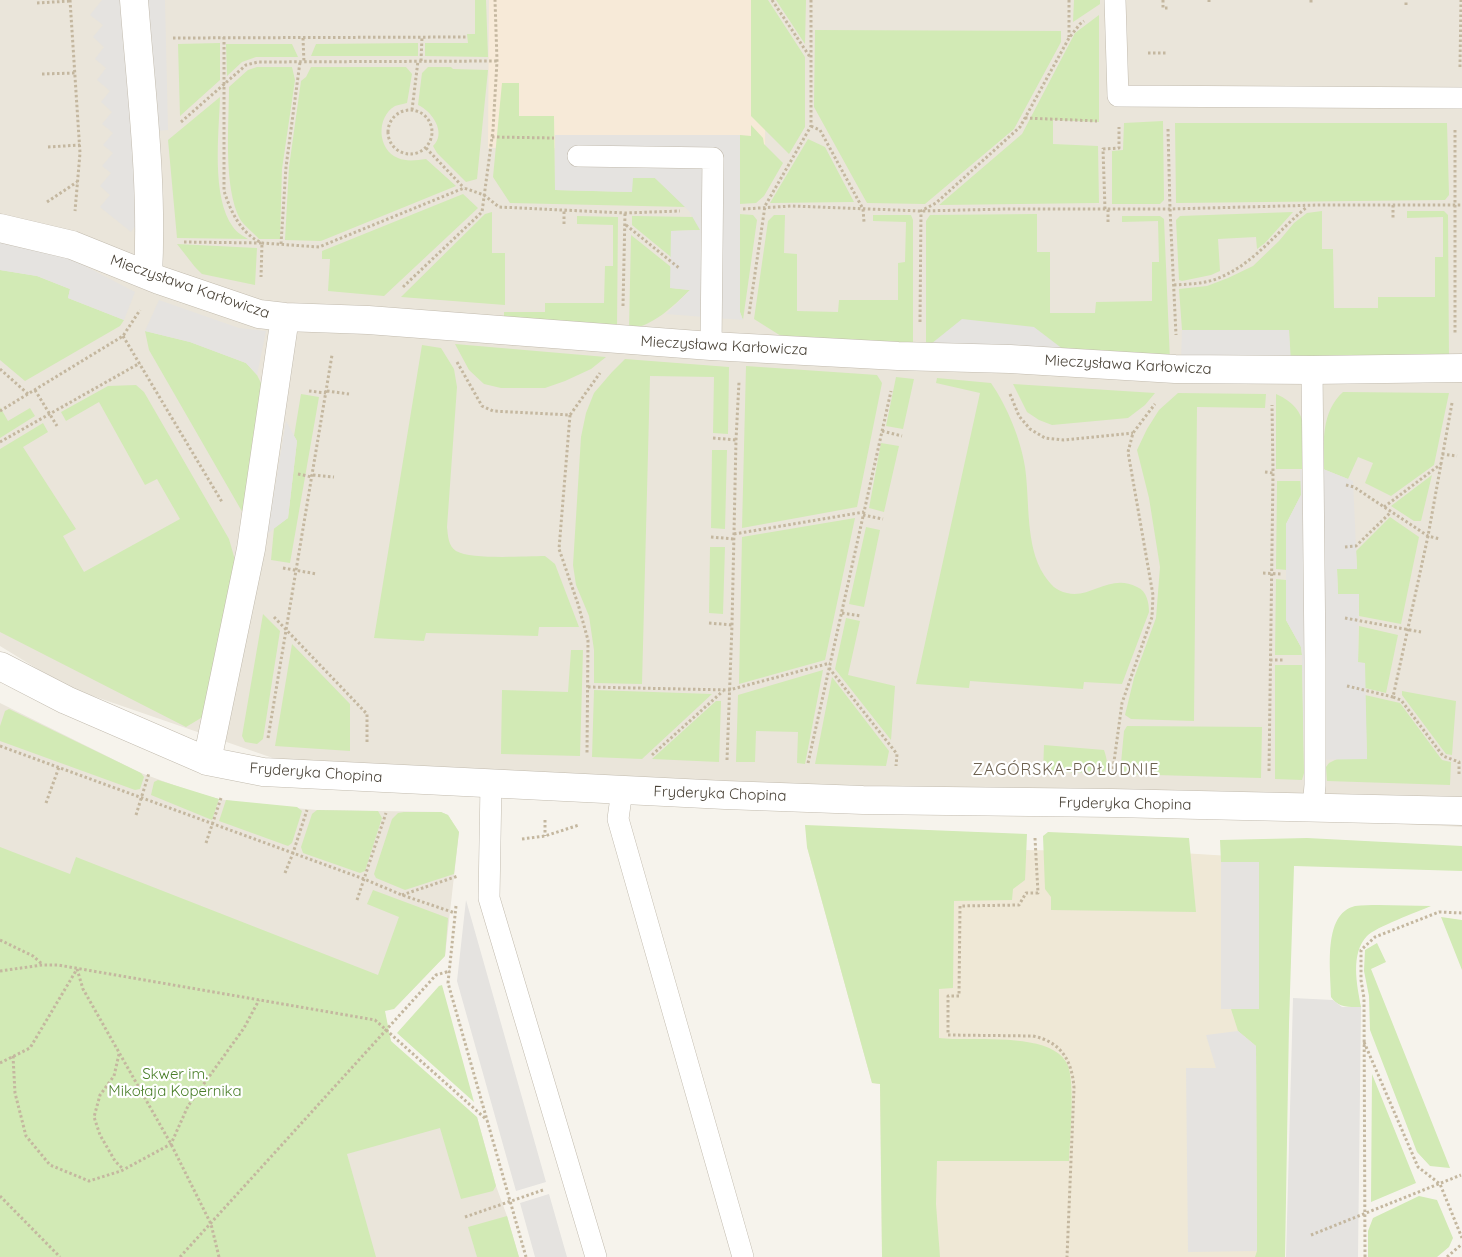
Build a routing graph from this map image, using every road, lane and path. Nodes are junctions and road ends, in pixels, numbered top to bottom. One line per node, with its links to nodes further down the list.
1 (134, 0): 70 (street)
2 (495, 0): 23 (path)
3 (772, 0): 21 (path)
4 (811, 0): 21 (path)
5 (1068, 0): 18 (path)
6 (1163, 0): 12 (path)
7 (1406, 0): 11 (path)
8 (70, 1): 10 (path); 25 (path)
9 (1115, 1): 18 (path); 28 (lane)
10 (36, 3)
11 (1406, 5)
12 (1169, 8)
13 (221, 36): 16 (path); 17 (path); 27 (path)
14 (419, 36): 15 (path); 17 (path); 22 (path)
15 (466, 37)
16 (172, 38)
17 (303, 38): 24 (path)
18 (1069, 38): 30 (path)
19 (1146, 52): 20 (path)
20 (1168, 53)
21 (810, 57): 36 (path)
22 (420, 61): 23 (path); 24 (path); 29 (path)
23 (497, 61): 37 (path)
24 (302, 62): 27 (path); 69 (path)
25 (75, 73): 26 (path); 38 (path)
26 (42, 74)
27 (224, 85): 35 (path); 68 (path)
28 (1462, 98)
29 (412, 110): 40 (path); 40 (path)
30 (1025, 118): 31 (path); 58 (path)
31 (1068, 120)
32 (1168, 121): 56 (path)
33 (1455, 121): 47 (path)
34 (1123, 122): 55 (path)
35 (176, 126)
36 (811, 126): 49 (path); 54 (path)
37 (492, 136): 41 (path); 44 (path)
38 (80, 145): 39 (path); 42 (path)
39 (48, 147)
40 (426, 148): 43 (path)
41 (578, 156): 52 (lane)
42 (78, 181): 45 (path); 60 (path)
43 (464, 188): 44 (path); 69 (path)
44 (484, 195): 57 (path); 73 (path)
45 (45, 203)
46 (1393, 205): 47 (path); 50 (path); 61 (path)
47 (1455, 205): 48 (path); 80 (path)
48 (1462, 205)
49 (765, 206): 53 (path); 54 (path); 77 (path)
50 (1308, 206): 56 (path); 72 (path)
51 (741, 208): 52 (path)
52 (714, 209): 59 (path); 74 (lane)
53 (750, 209)
54 (863, 209): 58 (path); 62 (path)
55 (1107, 209): 56 (path); 58 (path); 63 (path)
56 (1170, 209): 72 (path)
57 (564, 210): 59 (path); 64 (path)
58 (920, 211): 78 (path)
59 (625, 212): 65 (path)
60 (75, 218)
61 (1393, 218)
62 (864, 222)
63 (1108, 222)
64 (564, 224)
65 (626, 224): 74 (path); 75 (path)
66 (0, 228): 70 (street, Mieczysława Karłowicza)
67 (180, 242): 68 (path)
68 (262, 243): 69 (path); 71 (path)
69 (281, 244)
70 (154, 277): 76 (street, Mieczysława Karłowicza); 79 (path)
71 (261, 285)
72 (1174, 285): 81 (path)
73 (399, 291)
74 (712, 294): 82 (lane)
75 (623, 310)
76 (285, 317): 82 (street, Mieczysława Karłowicza); 129 (street)
77 (748, 322)
78 (920, 326)
79 (123, 336): 84 (path); 92 (path)
80 (1455, 338)
81 (1177, 340)
82 (711, 346): 87 (street, Mieczysława Karłowicza)
83 (333, 351): 93 (path)
84 (140, 363): 100 (path); 129 (path)
85 (1462, 368): 87 (street, Mieczysława Karłowicza)
86 (601, 370): 101 (path)
87 (1312, 370): 137 (lane)
88 (0, 371): 94 (path)
89 (463, 372): 101 (path)
90 (739, 380): 108 (path)
91 (891, 388): 104 (path)
92 (35, 390): 94 (path); 100 (path)
93 (327, 390): 95 (path); 116 (path)
94 (28, 394): 99 (path)
95 (349, 394)
96 (1453, 396): 110 (path)
97 (1272, 402): 114 (path)
98 (1150, 409): 105 (path)
99 (0, 411)
100 (50, 413): 103 (path); 109 (path)
101 (570, 415): 148 (path)
102 (1019, 416): 105 (path)
103 (57, 426)
104 (882, 431): 106 (path); 121 (path)
105 (1133, 433): 166 (path)
106 (902, 436)
107 (713, 438): 108 (path)
108 (736, 440): 123 (path)
109 (0, 442)
110 (1442, 454): 111 (path); 112 (path)
111 (1457, 456)
112 (1441, 464): 119 (path); 124 (path)
113 (1264, 472): 114 (path)
114 (1273, 473): 134 (path)
115 (300, 474): 116 (path)
116 (312, 476): 117 (path); 131 (path)
117 (334, 477)
118 (1338, 483): 119 (path)
119 (1384, 507): 120 (path)
120 (1391, 512): 124 (path); 128 (path)
121 (863, 514): 122 (path); 123 (path); 135 (path)
122 (883, 519)
123 (734, 534): 126 (path)
124 (1428, 536): 127 (path); 142 (path)
125 (710, 538): 126 (path)
126 (734, 539): 140 (path)
127 (1440, 539)
128 (1356, 546)
129 (251, 549): 159 (street)
130 (280, 568): 131 (path)
131 (296, 570): 133 (path); 141 (path)
132 (1263, 573): 134 (path)
133 (317, 574)
134 (1272, 574): 145 (path)
135 (842, 613): 138 (path); 146 (path)
136 (270, 614): 141 (path)
137 (1314, 614): 142 (path); 174 (lane)
138 (862, 616)
139 (708, 623): 140 (path)
140 (732, 624): 149 (path)
141 (287, 630): 153 (path); 155 (path)
142 (1408, 630): 143 (path); 152 (path)
143 (1420, 632)
144 (1262, 656): 145 (path)
145 (1269, 656): 161 (path)
146 (830, 665): 149 (path); 156 (path); 165 (path)
147 (0, 666): 159 (street, Fryderyka Chopina)
148 (588, 687): 151 (path); 157 (path)
149 (729, 690): 151 (path); 164 (path)
150 (1365, 690): 152 (path)
151 (723, 691): 158 (path)
152 (1393, 697): 160 (path)
153 (270, 732)
154 (0, 746): 162 (path)
155 (368, 747)
156 (811, 750)
157 (587, 754)
158 (647, 759)
159 (207, 761): 167 (street, Fryderyka Chopina)
160 (1459, 762)
161 (1269, 763)
162 (59, 767): 170 (path); 172 (path)
163 (151, 767): 170 (path)
164 (726, 768)
165 (896, 774)
166 (1113, 774)
167 (491, 784): 168 (street, Fryderyka Chopina); 222 (lane)
168 (622, 790): 174 (street, Fryderyka Chopina); 223 (lane)
169 (223, 793): 177 (path)
170 (140, 798): 176 (path); 177 (path)
171 (310, 802): 182 (path)
172 (46, 803)
173 (389, 804): 186 (path)
174 (1313, 808): 175 (street, Fryderyka Chopina)
175 (1455, 811)
176 (136, 815)
177 (213, 824): 181 (path); 182 (path)
178 (581, 824): 180 (path)
179 (1035, 833): 224 (path)
180 (545, 836)
181 (206, 843)
182 (293, 853): 184 (path); 186 (path)
183 (460, 867): 185 (path)
184 (285, 873)
185 (459, 876): 187 (path); 188 (path)
186 (364, 879): 188 (path); 189 (path)
187 (458, 885)
188 (402, 895): 191 (path)
189 (357, 900)
190 (456, 904): 191 (path)
191 (455, 913): 197 (path)
192 (1462, 913): 200 (path)
193 (0, 940): 194 (path)
194 (42, 965): 195 (path); 196 (path)
195 (77, 969): 198 (path); 201 (path); 202 (path)
196 (0, 971)
197 (450, 971): 199 (path); 204 (path)
198 (259, 1000): 199 (path); 205 (path)
199 (386, 1030): 204 (path); 214 (path)
200 (1364, 1041): 208 (path); 212 (path)
201 (119, 1053): 205 (path); 206 (path)
202 (12, 1056): 203 (path); 206 (path)
203 (0, 1063)
204 (487, 1120): 211 (path)
205 (171, 1144): 206 (path); 214 (path)
206 (123, 1170)
207 (1461, 1175): 208 (path)
208 (1440, 1184): 212 (path); 216 (path)
209 (547, 1189): 211 (path)
210 (0, 1196): 218 (path)
211 (510, 1201): 213 (path); 221 (path)
212 (1364, 1214): 215 (path); 225 (path)
213 (466, 1216)
214 (211, 1224): 219 (path); 220 (path)
215 (1311, 1235)
216 (1462, 1238)
217 (1462, 1244): 226 (path)
218 (60, 1257)
219 (180, 1257)
220 (219, 1257)
221 (526, 1257)
222 (596, 1257)
223 (743, 1257)
224 (1067, 1257)
225 (1365, 1257)
226 (1447, 1257)

